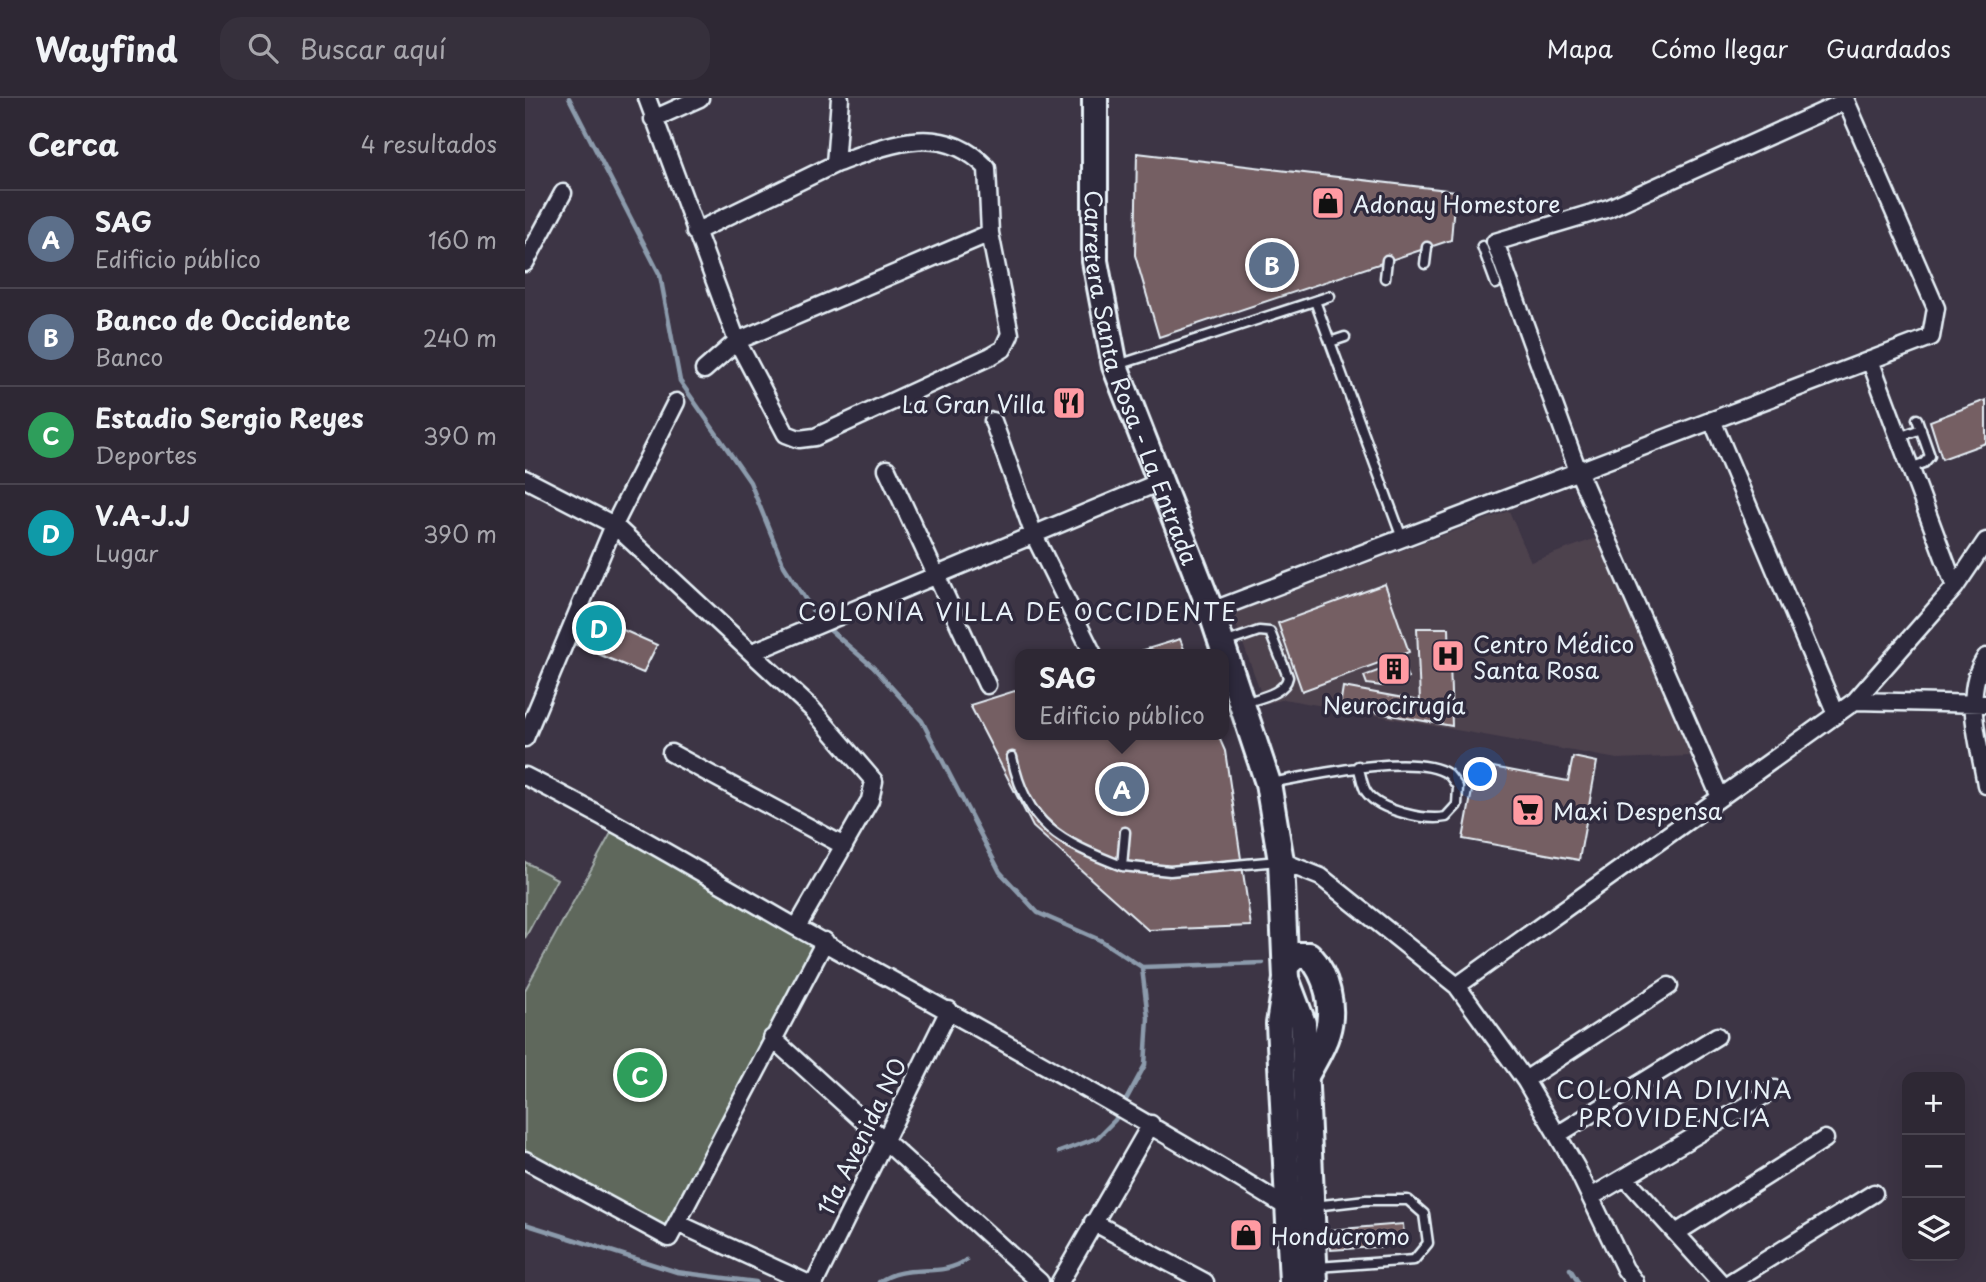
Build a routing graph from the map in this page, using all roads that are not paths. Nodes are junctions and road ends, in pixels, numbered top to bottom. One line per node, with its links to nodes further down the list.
1 (647, 98): 5 (street)
2 (700, 98): 5 (street)
3 (840, 98): 6 (street)
4 (1095, 98): 23 (main road, Carretera Santa Rosa - La Entrada)
5 (653, 119): 8 (street)
6 (835, 164): 8 (street); 9 (street)
7 (563, 193): 13 (street)
8 (695, 232): 20 (street)
9 (990, 233): 20 (street); 20 (street)
10 (1482, 246): 16 (lane)
11 (1427, 247): 14 (lane)
12 (1387, 260): 15 (lane)
13 (525, 263)
14 (1425, 264)
15 (1385, 278)
16 (1496, 284)
17 (1330, 296): 18 (lane)
18 (1315, 301): 21 (lane); 23 (lane)
19 (1345, 337): 21 (lane)
20 (737, 341): 24 (street)
21 (1330, 342): 38 (lane)
22 (1870, 360): 27 (street); 30 (street); 33 (street)
23 (1115, 366): 35 (main road, Carretera Santa Rosa - La Entrada)
24 (704, 370)
25 (676, 402): 36 (street)
26 (1917, 418): 29 (lane)
27 (1712, 420): 33 (street); 53 (street)
28 (993, 421): 37 (street)
29 (1921, 429): 30 (lane); 31 (lane)
30 (1899, 437): 31 (street)
31 (1910, 468): 41 (street)
32 (887, 469): 40 (street)
33 (1578, 471): 38 (street); 61 (street)
34 (525, 479): 36 (street)
35 (1162, 481): 37 (street); 42 (main road, Carretera Santa Rosa - La Entrada)
36 (614, 525): 46 (street); 54 (street)
37 (1034, 535): 40 (street); 44 (street)
38 (1402, 538): 42 (street)
39 (1986, 541): 41 (street)
40 (935, 576): 46 (street); 49 (street)
41 (1955, 587): 50 (street)
42 (1211, 611): 43 (main road, Carretera Santa Rosa - La Entrada)
43 (1221, 644): 45 (main road, Carretera Santa Rosa - La Entrada); 52 (lane)
44 (1091, 649)
45 (1223, 649)
46 (753, 652): 63 (street)
47 (1986, 657): 51 (street)
48 (1229, 668): 52 (main road, Carretera Santa Rosa - La Entrada)
49 (987, 685)
50 (1855, 701): 51 (street); 53 (street)
51 (1979, 703): 60 (street)
52 (1241, 704): 59 (main road, Carretera Santa Rosa - La Entrada)
53 (1836, 714): 61 (street)
54 (525, 738)
55 (671, 753): 63 (street)
56 (1011, 757): 65 (lane)
57 (1358, 766): 57 (lane); 59 (lane)
58 (525, 776): 66 (street)
59 (1268, 783): 64 (main road, Carretera Santa Rosa - La Entrada)
60 (1986, 785)
61 (1720, 797): 69 (street)
62 (1125, 832): 65 (lane)
63 (845, 846): 66 (street)
64 (1281, 861): 65 (lane); 68 (main road, Carretera Santa Rosa - La Entrada); 69 (street)
65 (1122, 866)
66 (797, 927): 67 (street)
67 (825, 941): 71 (street); 73 (street)
68 (1286, 972): 74 (main road); 74 (main road); 85 (main road)
69 (1457, 986): 75 (street)
70 (1669, 986): 75 (street)
71 (949, 1010): 77 (street); 79 (street, 11a Avenida NO)
72 (1717, 1036): 78 (street)
73 (772, 1038): 79 (street); 87 (street)
74 (1305, 1078): 85 (main road)
75 (1525, 1080): 78 (street)
76 (1775, 1088): 82 (street)
77 (1151, 1124): 85 (street); 86 (street)
78 (1557, 1135): 84 (street)
79 (884, 1138): 91 (street, 11a Avenida NO); 92 (street)
80 (1825, 1139): 88 (street)
81 (525, 1160): 87 (street)
82 (1625, 1177): 84 (street); 88 (street)
83 (1874, 1194): 98 (street)
84 (1591, 1197): 96 (street)
85 (1299, 1207): 89 (main road); 89 (lane); 95 (main road)
86 (1093, 1222): 93 (street); 94 (street)
87 (677, 1223): 90 (street)
88 (1676, 1233): 97 (street)
89 (1315, 1275)
90 (805, 1282)
91 (815, 1282)
92 (1040, 1282)
93 (1060, 1282)
94 (1205, 1282)
95 (1292, 1282)
96 (1635, 1282)
97 (1720, 1282)
98 (1731, 1282)

